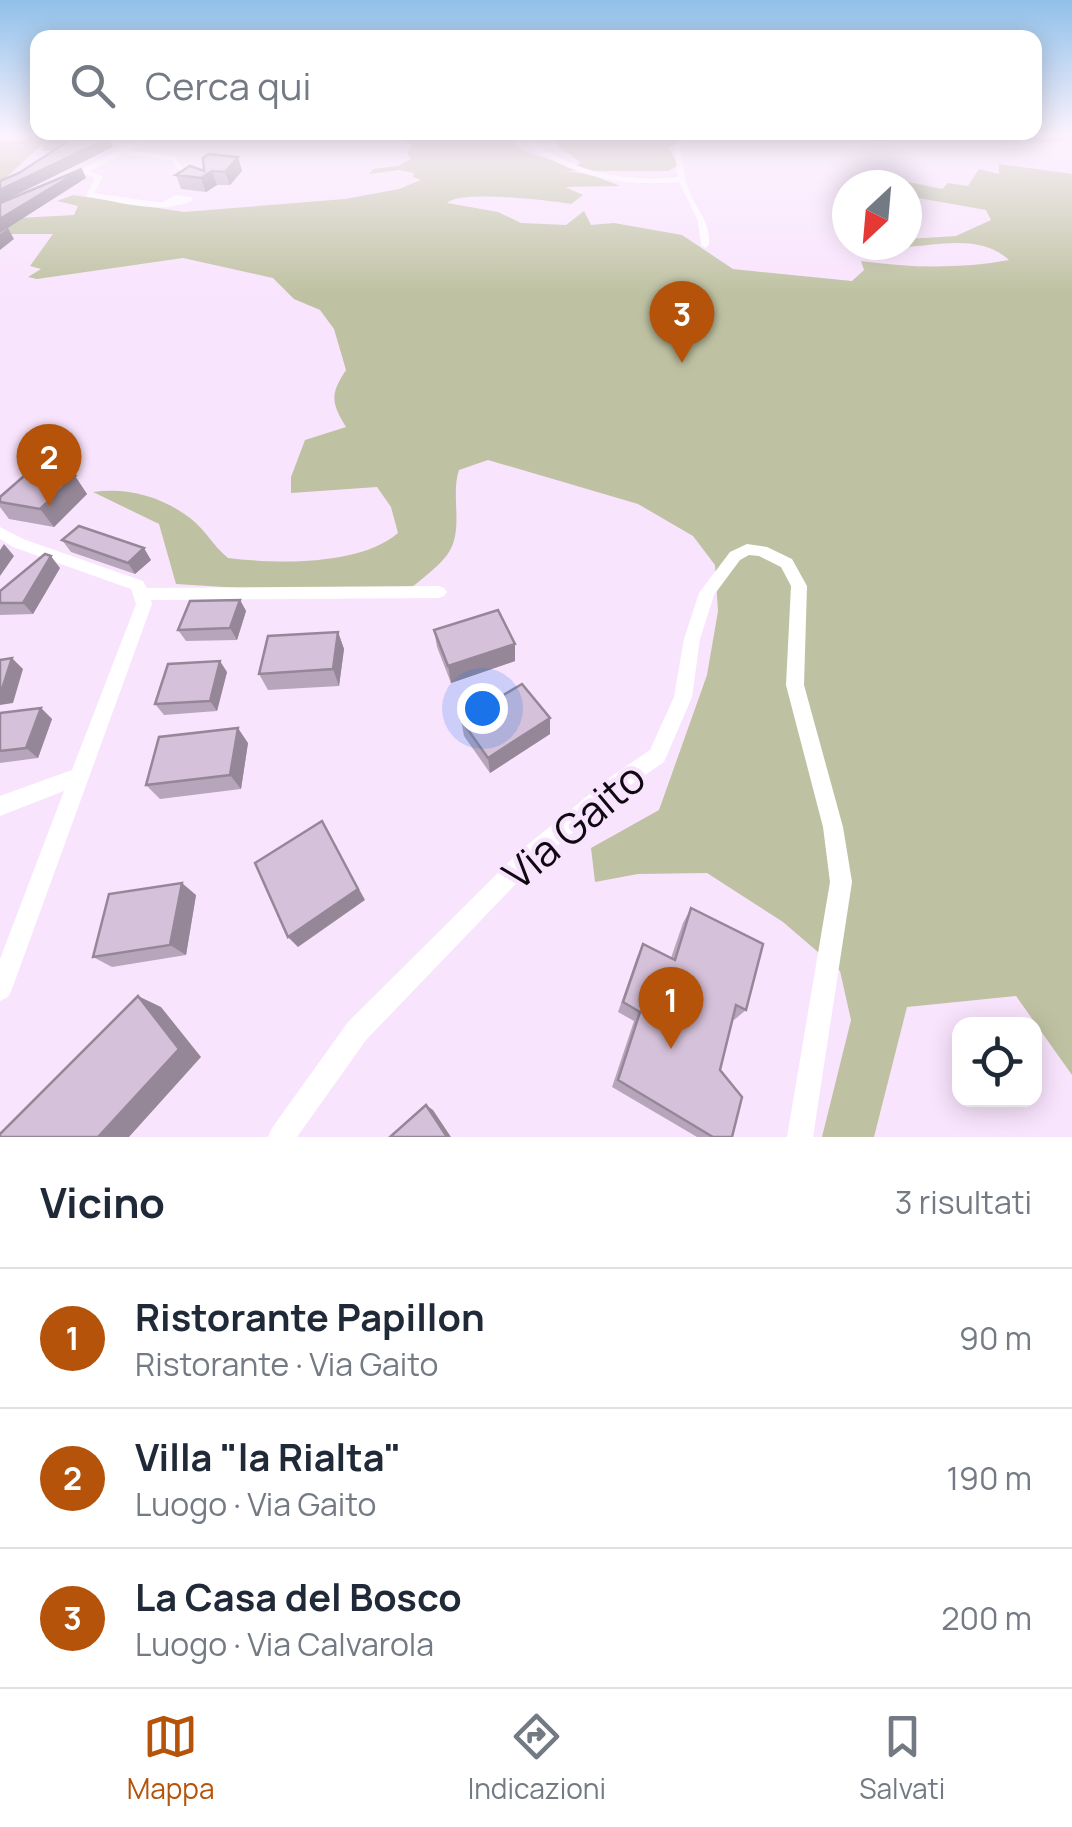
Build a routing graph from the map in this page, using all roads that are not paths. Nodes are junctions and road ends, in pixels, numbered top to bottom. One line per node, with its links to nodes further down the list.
1 (90, 187): 3 (street)
2 (686, 187): 4 (street)
3 (164, 205)
4 (705, 245)
5 (0, 532): 7 (street)
6 (439, 592): 7 (street)
7 (140, 594): 8 (street)
8 (81, 776): 9 (street); 10 (street)
9 (0, 806)
10 (0, 989)
11 (280, 1137): 12 (street, Via Gaito)
12 (800, 1137)

